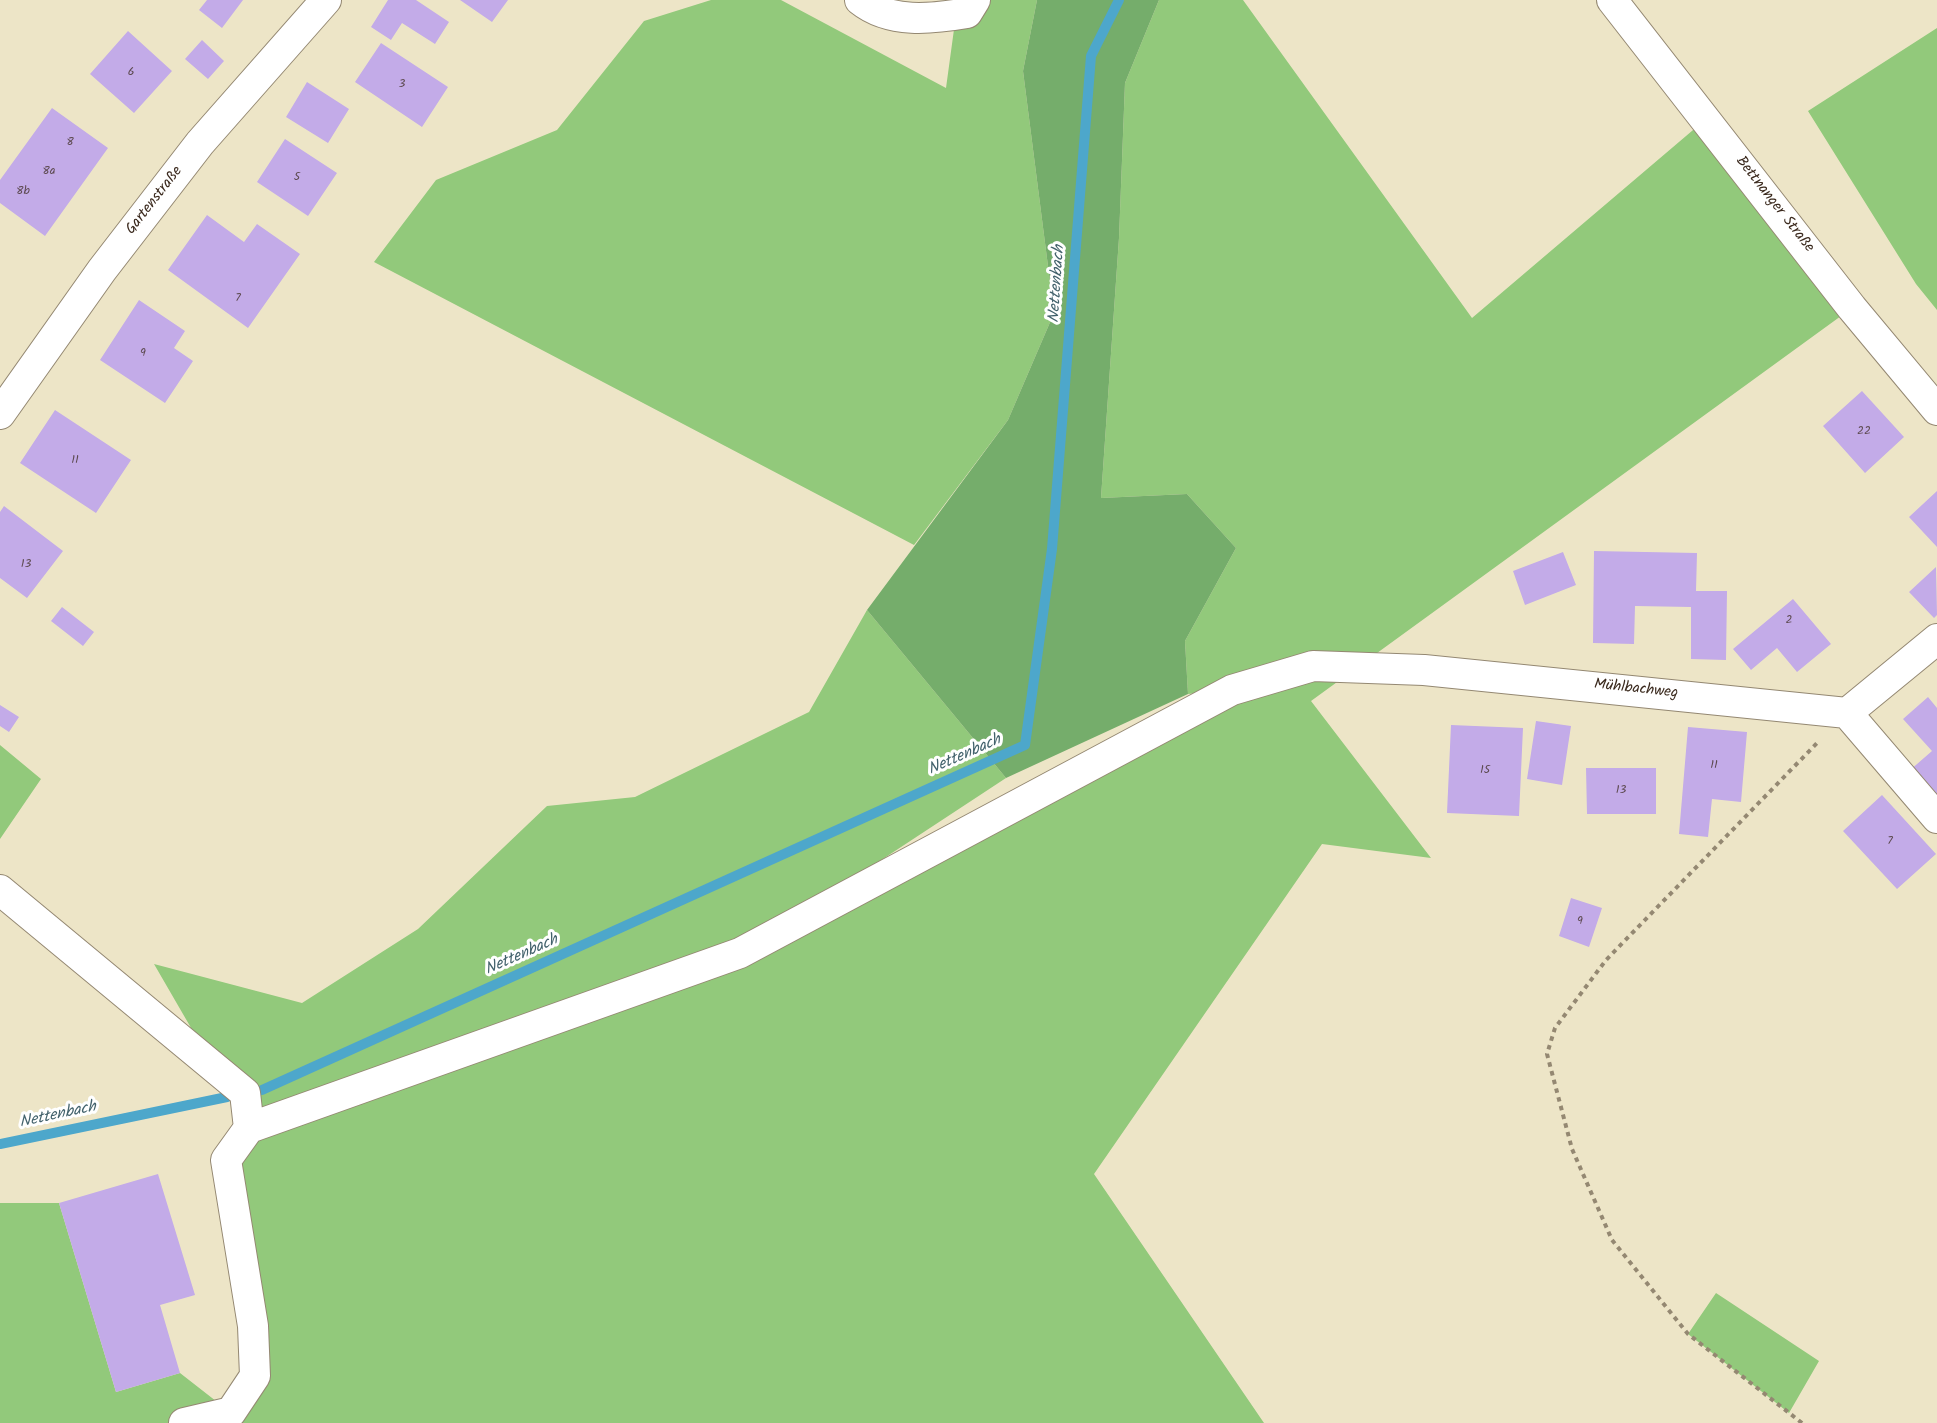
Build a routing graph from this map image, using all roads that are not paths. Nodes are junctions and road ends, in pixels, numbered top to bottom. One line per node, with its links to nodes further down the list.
1 (326, 0): 6 (street, Gartenstraße)
2 (861, 0): 3 (street)
3 (975, 0)
4 (1612, 0): 5 (street, Bettnanger Straße)
5 (1937, 410)
6 (0, 414)
7 (1937, 639): 8 (street)
8 (1847, 713): 9 (street); 11 (street, Mühlbachweg)
9 (1937, 818)
10 (0, 890): 11 (street)
11 (249, 1128): 12 (street)
12 (184, 1423)

